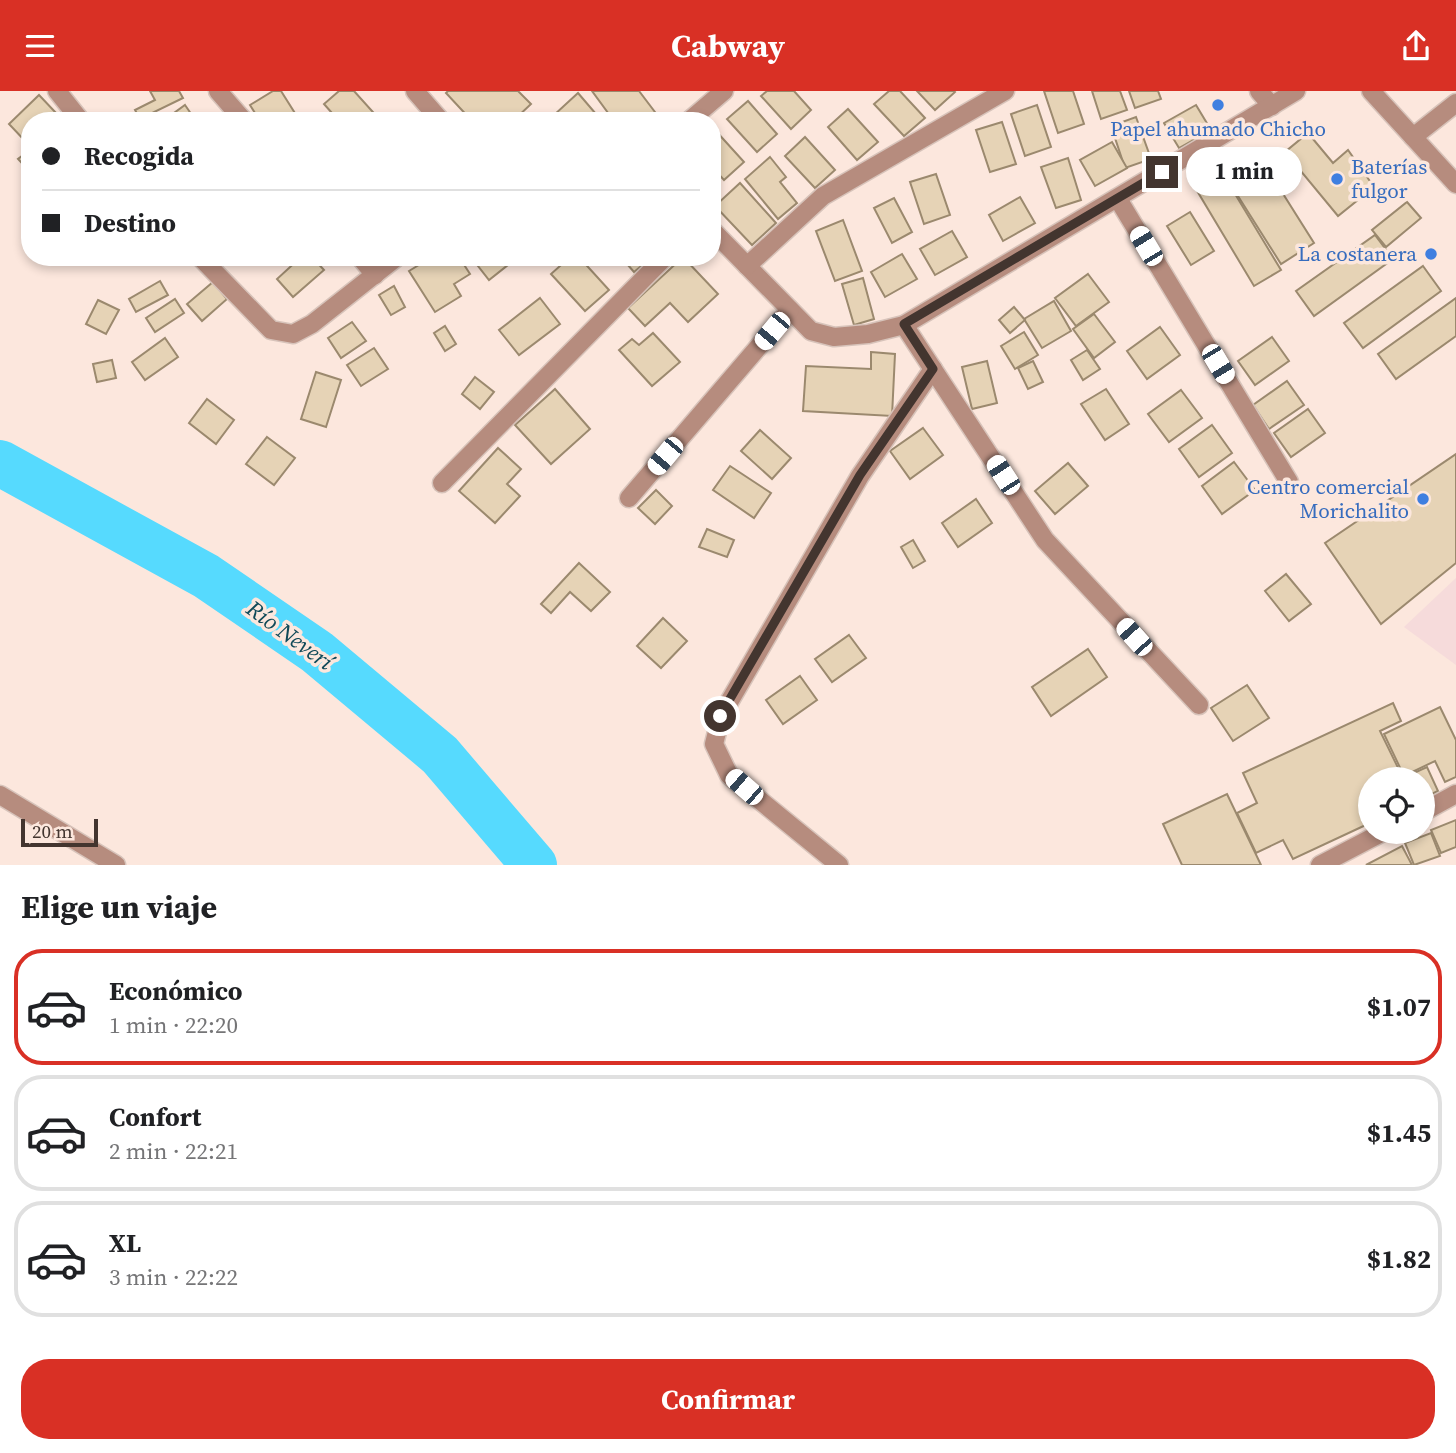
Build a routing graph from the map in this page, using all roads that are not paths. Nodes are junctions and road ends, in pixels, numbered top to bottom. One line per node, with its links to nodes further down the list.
1 (218, 91): 12 (street)
2 (415, 91): 13 (street)
3 (724, 91): 14 (street)
4 (1005, 91): 23 (street)
5 (1259, 91): 10 (street)
6 (1296, 91): 10 (street)
7 (1371, 91): 15 (street)
8 (67, 94): 11 (street)
9 (1456, 103): 15 (street)
10 (1272, 106): 17 (street)
11 (76, 112)
12 (236, 112)
13 (433, 112)
14 (700, 112)
15 (1413, 137): 16 (street)
16 (1456, 184)
17 (1118, 199): 26 (street); 28 (street)
18 (721, 239): 23 (street)
19 (209, 266): 24 (street)
20 (368, 266): 24 (street)
21 (386, 266): 24 (street)
22 (656, 266): 29 (street)
23 (747, 266): 25 (street)
24 (375, 275)
25 (790, 310): 26 (street); 30 (street)
26 (904, 324): 27 (street)
27 (933, 369): 31 (street); 37 (street)
28 (1289, 482)
29 (442, 483)
30 (629, 498)
31 (1199, 705)
32 (1456, 794): 34 (street)
33 (0, 795): 36 (street)
34 (1435, 805)
35 (1360, 844): 38 (street)
36 (116, 865)
37 (839, 865)
38 (1320, 865)

